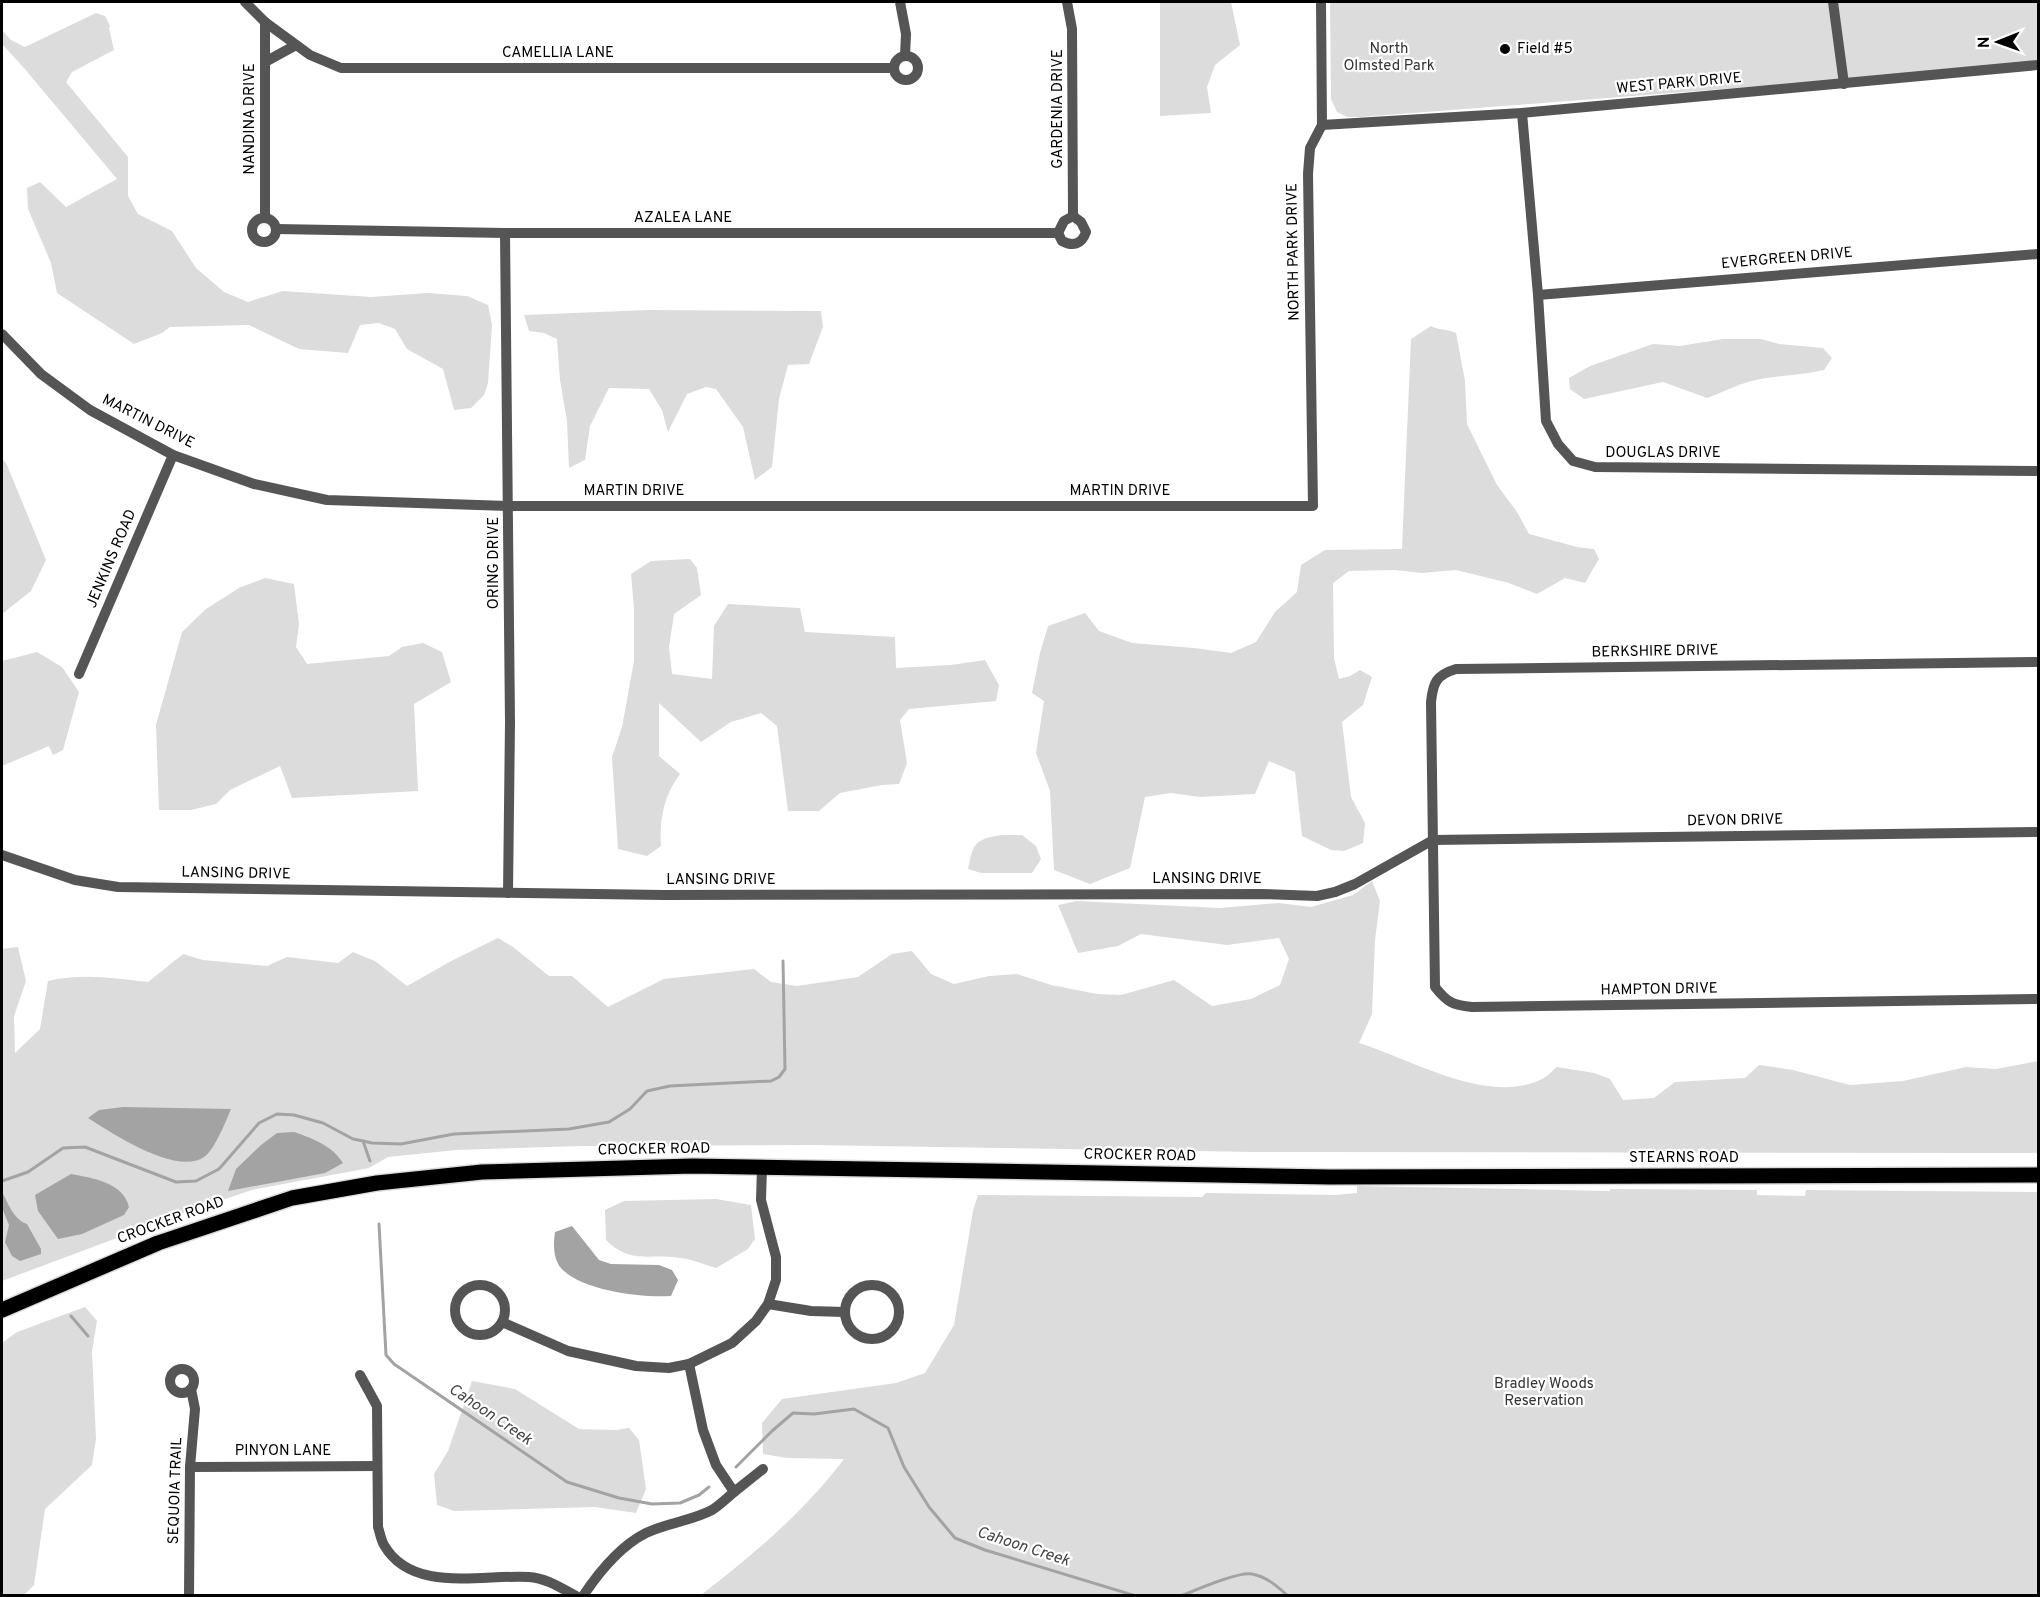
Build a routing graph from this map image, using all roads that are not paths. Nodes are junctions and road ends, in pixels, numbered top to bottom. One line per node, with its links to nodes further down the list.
1 (245, 2): 6 (street, CAMELLIA LANE)
2 (900, 2): 8 (street)
3 (1067, 2): 15 (street, GARDENIA DRIVE)
4 (1321, 2): 14 (street, NORTH PARK DRIVE)
5 (1833, 2): 12 (street)
6 (265, 22): 7 (street, CAMELLIA LANE); 9 (street, NANDINA DRIVE)
7 (296, 45): 9 (street); 11 (street, CAMELLIA LANE)
8 (905, 56): 11 (street); 11 (street)
9 (265, 62): 16 (street, NANDINA DRIVE)
10 (2038, 65): 12 (street, WEST PARK DRIVE)
11 (894, 68)
12 (1844, 84): 13 (street, WEST PARK DRIVE)
13 (1522, 113): 14 (street, WEST PARK DRIVE); 22 (street, DOUGLAS DRIVE)
14 (1322, 125): 27 (street, NORTH PARK DRIVE)
15 (1073, 216): 19 (street); 20 (street, GARDENIA DRIVE)
16 (265, 217): 17 (street); 17 (street)
17 (276, 229): 18 (street, AZALEA LANE)
18 (505, 233): 19 (street, AZALEA LANE); 26 (street, ORING DRIVE)
19 (1058, 233): 20 (street, AZALEA LANE)
20 (1082, 241)
21 (2038, 254): 22 (street, EVERGREEN DRIVE)
22 (1538, 295): 25 (street, DOUGLAS DRIVE)
23 (2, 334): 24 (street, MARTIN DRIVE)
24 (173, 455): 26 (street, MARTIN DRIVE); 29 (street, JENKINS ROAD)
25 (2038, 471)
26 (508, 506): 27 (street, MARTIN DRIVE); 33 (street, ORING DRIVE)
27 (1313, 506)
28 (2038, 662): 31 (street, BERKSHIRE DRIVE)
29 (78, 674)
30 (2038, 832): 31 (street, DEVON DRIVE)
31 (1433, 840): 33 (street, LANSING DRIVE); 34 (street, HAMPTON DRIVE)
32 (2, 855): 33 (street, LANSING DRIVE)
33 (507, 893)
34 (2038, 999)
35 (762, 1167): 37 (main road, CROCKER ROAD); 38 (street); 39 (main road, CROCKER ROAD)
36 (2038, 1175): 37 (main road, STEARNS ROAD)
37 (1330, 1177)
38 (768, 1304): 40 (street); 42 (street)
39 (2, 1310)
40 (844, 1312): 40 (street)
41 (502, 1322): 41 (street); 42 (street)
42 (689, 1364): 48 (street)
43 (360, 1375): 45 (street)
44 (191, 1389): 46 (street, SEQUOIA TRAIL)
45 (376, 1466): 46 (street, PINYON LANE); 50 (street)
46 (190, 1467): 49 (street, SEQUOIA TRAIL)
47 (763, 1469): 48 (street)
48 (734, 1492): 51 (street)
49 (189, 1596)
50 (576, 1596)
51 (583, 1596)

